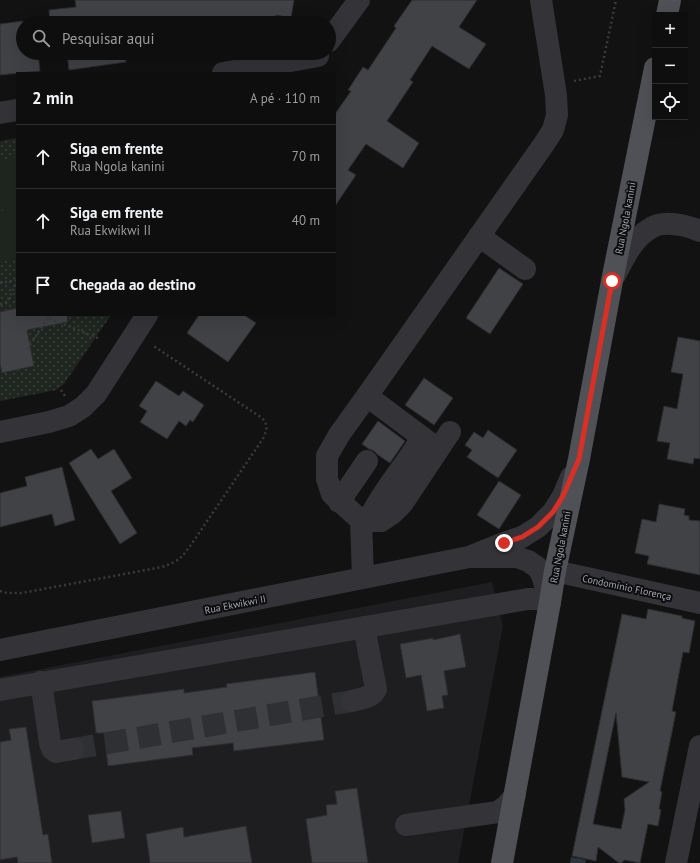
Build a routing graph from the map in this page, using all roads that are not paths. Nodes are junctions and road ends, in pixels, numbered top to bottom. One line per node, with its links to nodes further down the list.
1 (360, 0): 5 (street)
2 (541, 0): 12 (street)
3 (670, 0): 4 (main road)
4 (668, 12)
5 (336, 32)
6 (296, 60): 7 (street)
7 (229, 72)
8 (652, 83): 14 (main road, Rua Ngola kanini)
9 (16, 110): 10 (street)
10 (0, 114)
11 (700, 231): 14 (street)
12 (479, 236): 13 (street); 16 (street)
13 (525, 269)
14 (612, 281): 18 (main road, Rua Ngola kanini)
15 (146, 316): 17 (street)
16 (367, 396): 20 (street); 21 (street)
17 (0, 432)
18 (579, 459): 22 (street, Rua Ekwikwi II); 23 (main road, Rua Ngola kanini)
19 (367, 461): 20 (street)
20 (340, 502): 21 (street)
21 (365, 520): 24 (street)
22 (469, 557): 24 (street, Rua Ekwikwi II); 25 (street, Rua Ekwikwi II)
23 (555, 571): 25 (main road, Rua Ngola kanini); 26 (street, Condomínio Florença)
24 (363, 578): 28 (street, Rua Ekwikwi II)
25 (550, 602): 27 (street); 34 (main road, Rua Ngola kanini)
26 (700, 604)
27 (364, 627): 29 (street); 31 (street)
28 (0, 650)
29 (41, 682): 30 (street); 33 (street)
30 (0, 690)
31 (352, 700)
32 (700, 746): 38 (street)
33 (73, 749)
34 (515, 796): 35 (street); 37 (main road, Rua Ngola kanini)
35 (476, 815): 36 (street); 37 (street)
36 (406, 826)
37 (503, 859)
38 (676, 863)

